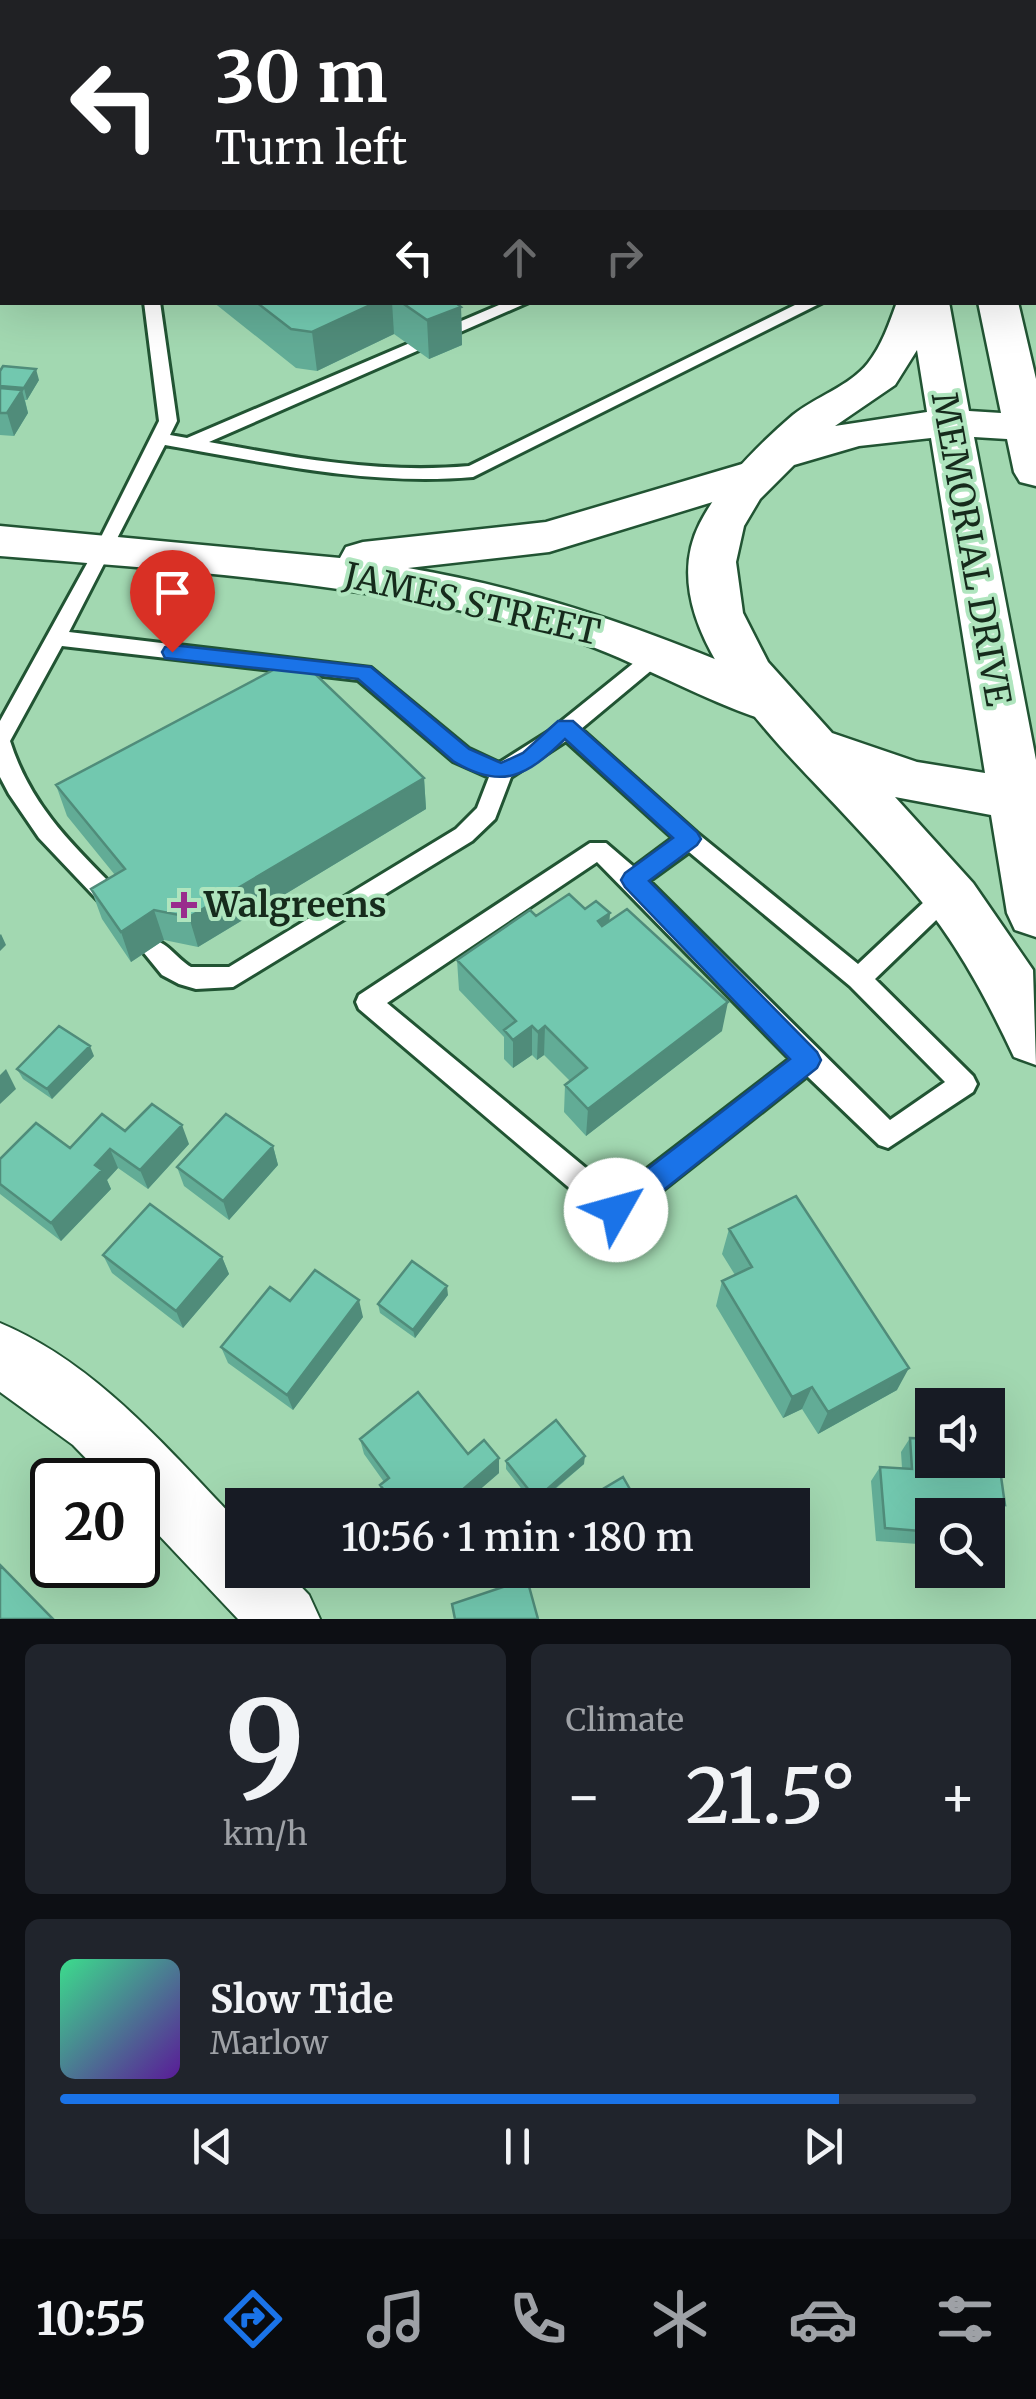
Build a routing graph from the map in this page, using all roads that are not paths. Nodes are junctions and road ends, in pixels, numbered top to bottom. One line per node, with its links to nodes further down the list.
1 (152, 305): 11 (lane)
2 (514, 305): 12 (lane)
3 (808, 305): 12 (lane)
4 (916, 305): 13 (main road)
5 (929, 305): 9 (main road, MEMORIAL DRIVE)
6 (999, 305): 10 (main road, MEMORIAL DRIVE)
7 (1020, 305): 8 (main road)
8 (1036, 326)
9 (948, 422): 10 (main road, JAMES STREET); 13 (main road, JAMES STREET); 25 (main road, MEMORIAL DRIVE)
10 (1030, 427): 14 (main road, MEMORIAL DRIVE)
11 (159, 438): 12 (lane); 16 (lane)
12 (190, 443)
13 (767, 467): 17 (main road, JAMES STREET); 20 (main road)
14 (1036, 472)
15 (0, 542): 16 (main road, JAMES STREET)
16 (105, 550): 17 (main road, JAMES STREET); 18 (lane)
17 (279, 563): 19 (main road, JAMES STREET)
18 (56, 638): 22 (lane); 24 (lane)
19 (658, 654): 20 (main road, JAMES STREET); 21 (lane)
20 (771, 703): 23 (main road)
21 (565, 727): 24 (lane); 26 (lane)
22 (0, 742): 29 (lane)
23 (810, 744): 25 (main road); 28 (main road)
24 (502, 772): 31 (lane)
25 (1026, 801): 30 (main road, MEMORIAL DRIVE)
26 (689, 839): 27 (lane); 32 (lane)
27 (633, 880): 34 (lane); 34 (lane)
28 (950, 892): 32 (lane); 33 (main road)
29 (120, 908)
30 (1036, 913)
31 (152, 948)
32 (859, 979): 34 (lane)
33 (1036, 1038)
34 (808, 1060)
35 (0, 1354): 36 (street)
36 (285, 1619)

